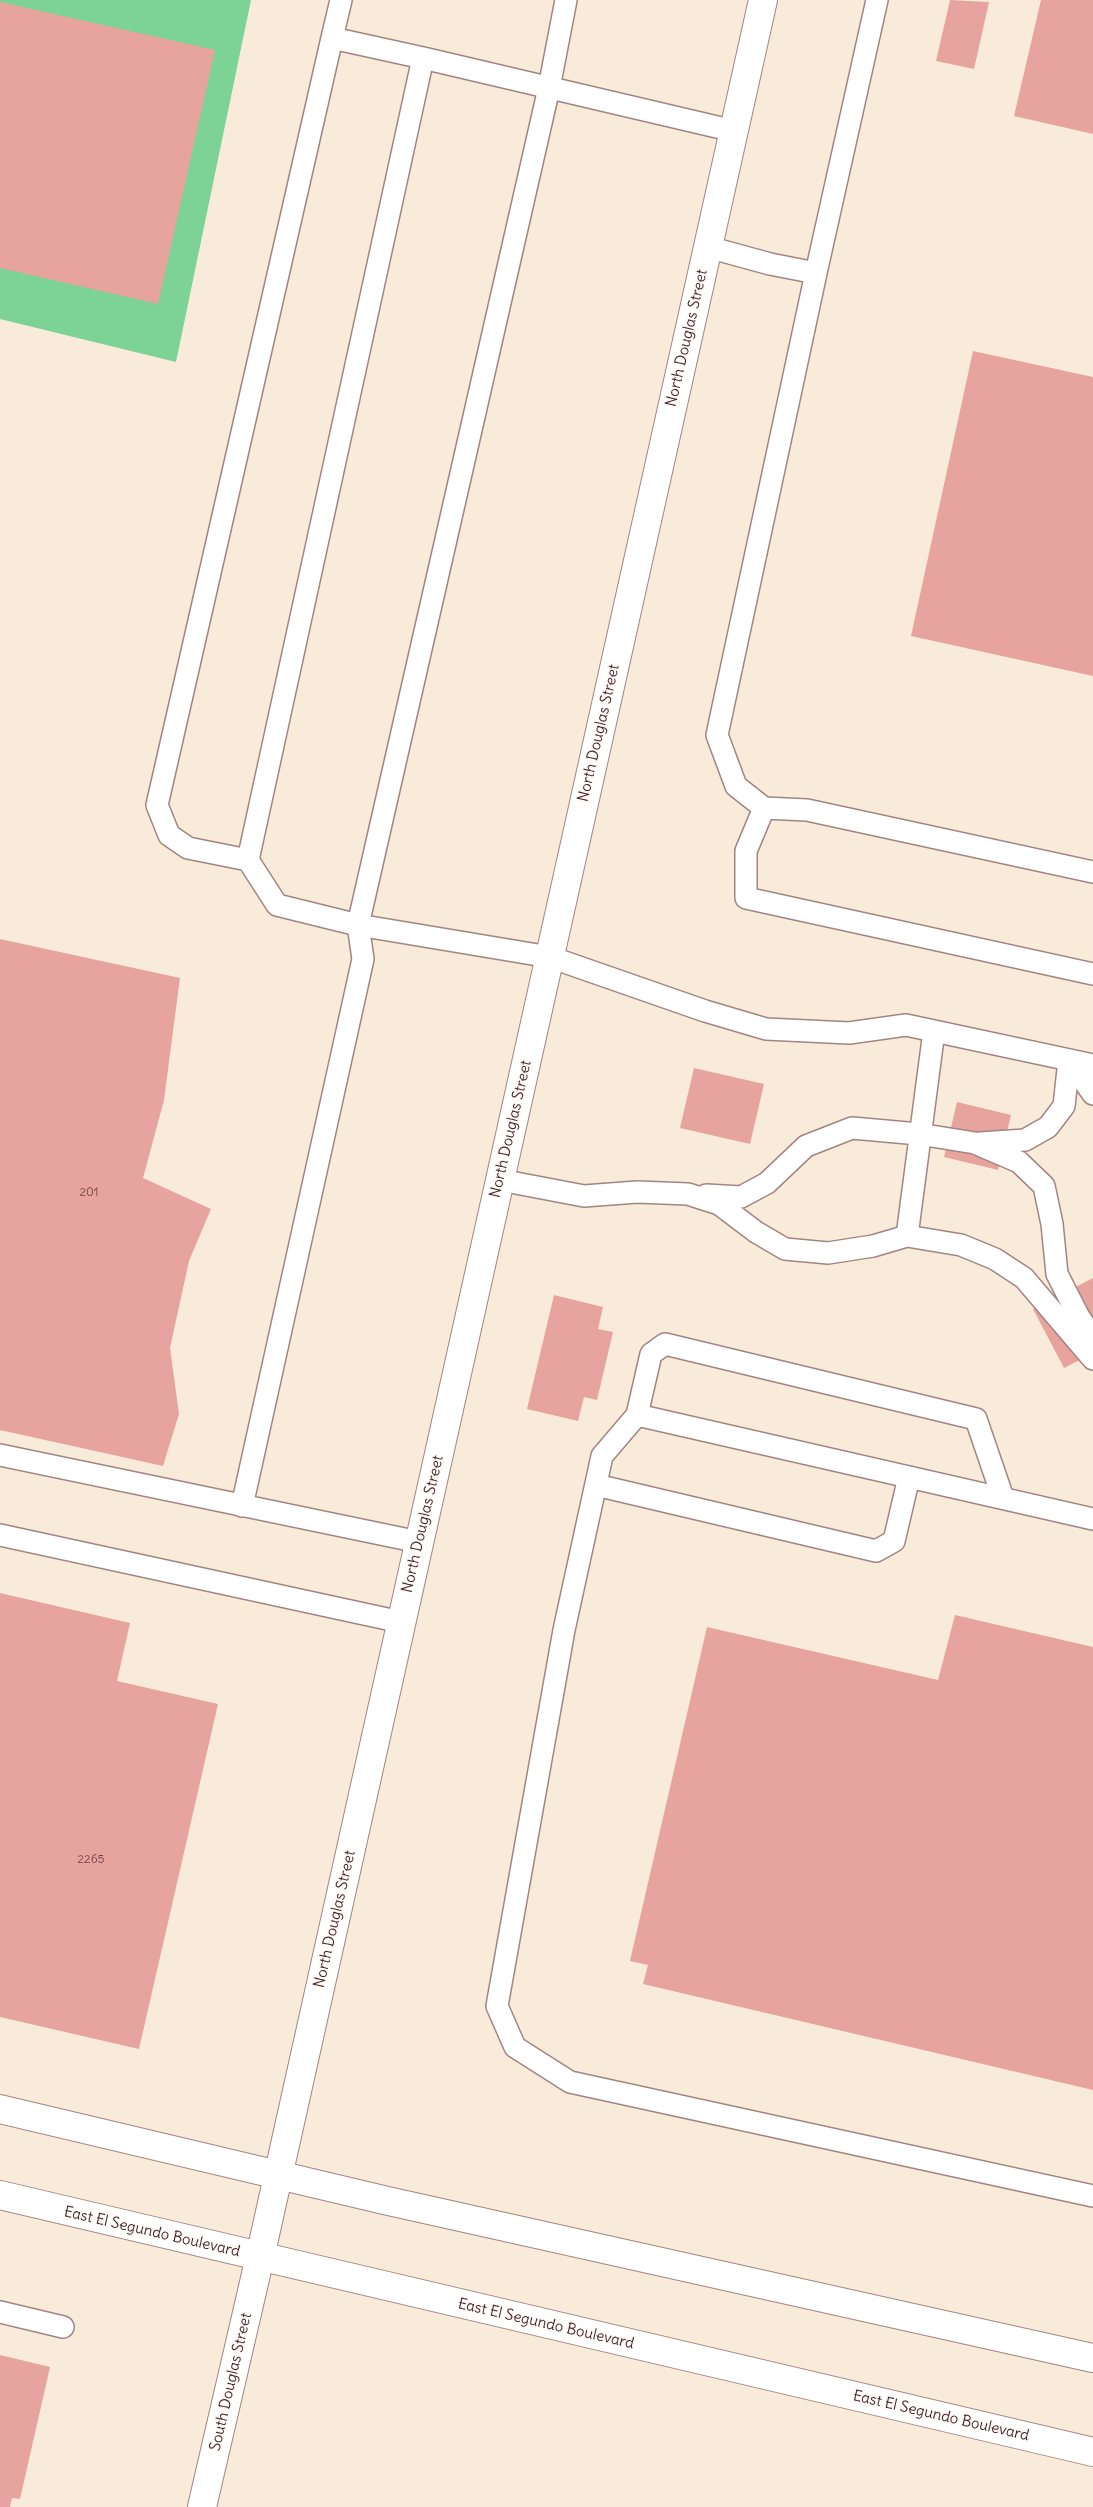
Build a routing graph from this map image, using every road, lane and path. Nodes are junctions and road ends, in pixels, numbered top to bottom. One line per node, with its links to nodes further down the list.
1 (341, 0): 5 (lane)
2 (566, 0): 7 (lane)
3 (763, 0): 8 (main road, North Douglas Street)
4 (877, 0): 10 (lane)
5 (332, 38): 6 (lane); 12 (lane)
6 (422, 58): 7 (lane); 12 (lane)
7 (549, 88): 8 (lane); 14 (lane)
8 (734, 131): 9 (main road, North Douglas Street)
9 (708, 247): 10 (lane); 15 (main road, North Douglas Street)
10 (816, 273): 11 (lane)
11 (764, 808): 13 (lane); 16 (lane)
12 (248, 860): 14 (lane)
13 (1093, 872)
14 (358, 925): 15 (lane); 34 (lane)
15 (550, 957): 17 (lane); 24 (main road, North Douglas Street)
16 (1093, 974)
17 (934, 1030): 18 (lane); 22 (lane)
18 (1069, 1060): 19 (lane); 20 (lane); 21 (lane); 23 (lane)
19 (1093, 1060)
20 (1093, 1065)
21 (1093, 1094)
22 (919, 1134): 23 (lane); 25 (lane); 26 (lane)
23 (975, 1144): 27 (lane)
24 (500, 1180): 25 (lane); 37 (main road, North Douglas Street)
25 (688, 1194): 26 (lane)
26 (907, 1236): 28 (lane)
27 (1093, 1337)
28 (1093, 1359)
29 (637, 1416): 31 (lane); 32 (lane); 33 (lane)
30 (0, 1455): 34 (lane)
31 (909, 1477): 32 (lane); 33 (lane)
32 (596, 1485): 42 (lane)
33 (1003, 1498): 35 (lane)
34 (242, 1506): 37 (lane)
35 (1093, 1518)
36 (0, 1534): 38 (lane)
37 (419, 1542): 38 (main road, North Douglas Street)
38 (401, 1622): 40 (main road, North Douglas Street)
39 (0, 2109): 40 (main road)
40 (278, 2174): 43 (main road, North Douglas Street); 46 (main road)
41 (0, 2195): 43 (main road, East El Segundo Boulevard)
42 (1093, 2196)
43 (260, 2258): 47 (main road, East El Segundo Boulevard); 48 (main road, South Douglas Street)
44 (0, 2312): 45 (lane)
45 (63, 2327)
46 (1093, 2358)
47 (1093, 2452)
48 (202, 2507)

